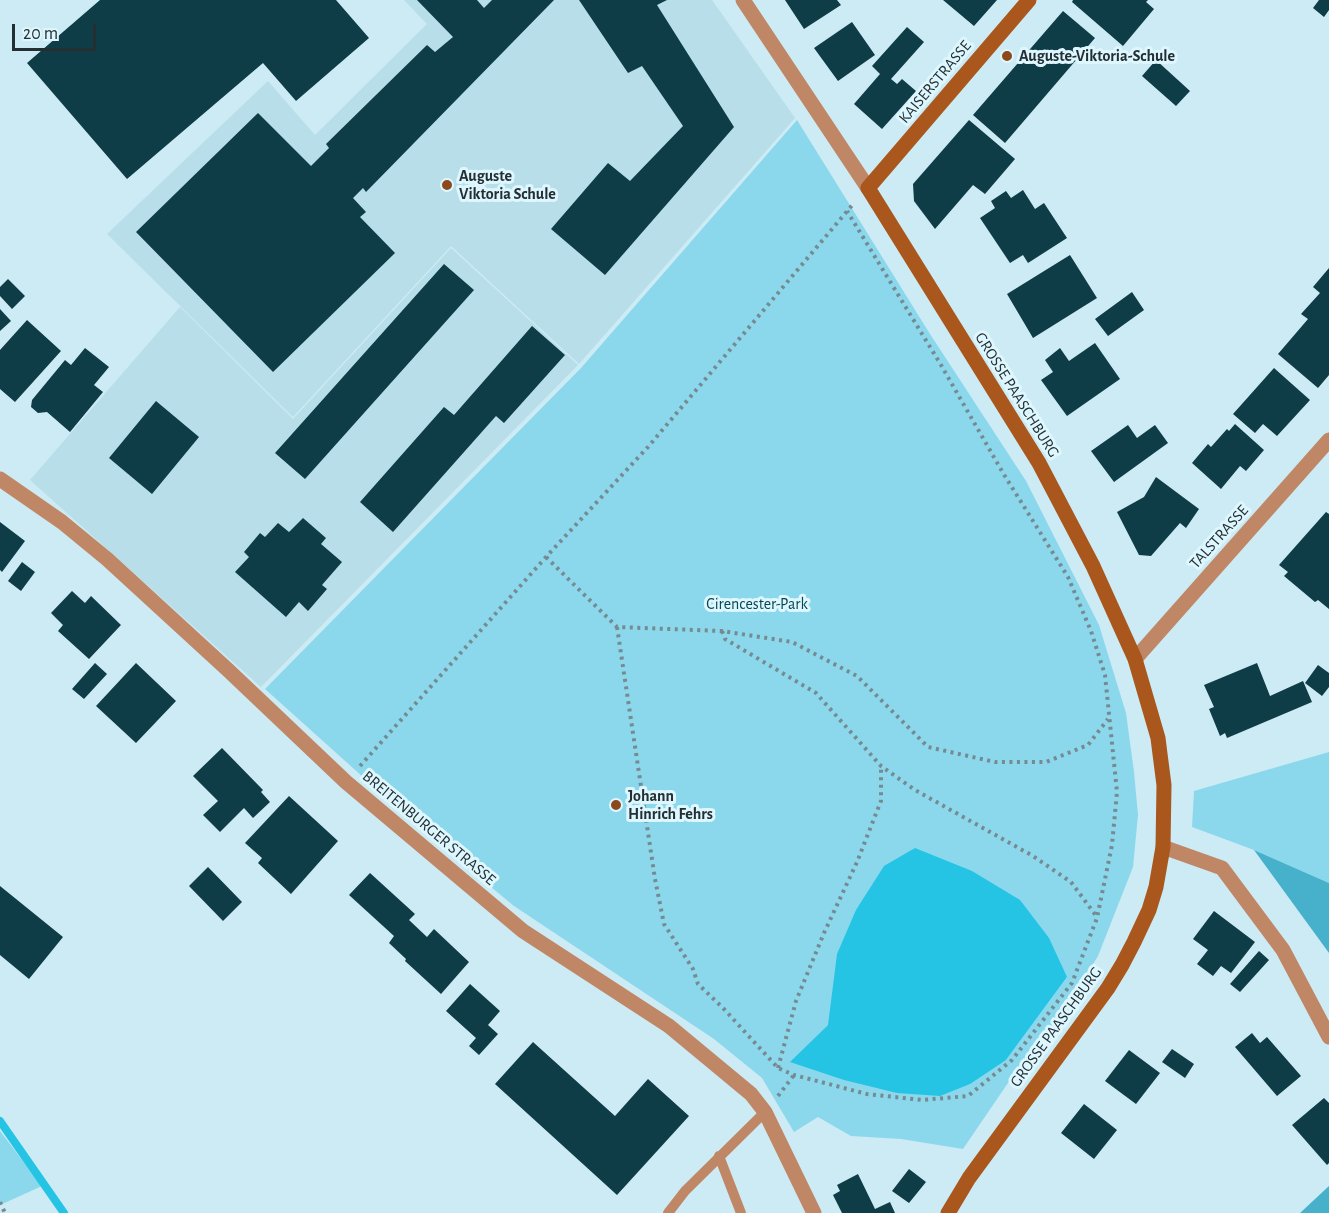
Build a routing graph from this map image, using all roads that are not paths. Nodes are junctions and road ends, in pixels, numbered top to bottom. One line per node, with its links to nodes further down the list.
1 (743, 0): 3 (street, GROSSE PAASCHBURG)
2 (1029, 0): 3 (main road, KAISERSTRASSE)
3 (868, 188): 6 (main road, GROSSE PAASCHBURG)
4 (1329, 440): 6 (street, TALSTRASSE)
5 (0, 479): 9 (street, BREITENBURGER STRASSE)
6 (1135, 658): 7 (main road, GROSSE PAASCHBURG)
7 (1163, 847): 8 (street); 14 (main road, GROSSE PAASCHBURG)
8 (1329, 1036)
9 (765, 1112): 10 (lane); 13 (street, BREITENBURGER STRASSE)
10 (719, 1156): 11 (lane); 12 (lane)
11 (668, 1213)
12 (741, 1213)
13 (814, 1213)
14 (948, 1213)

